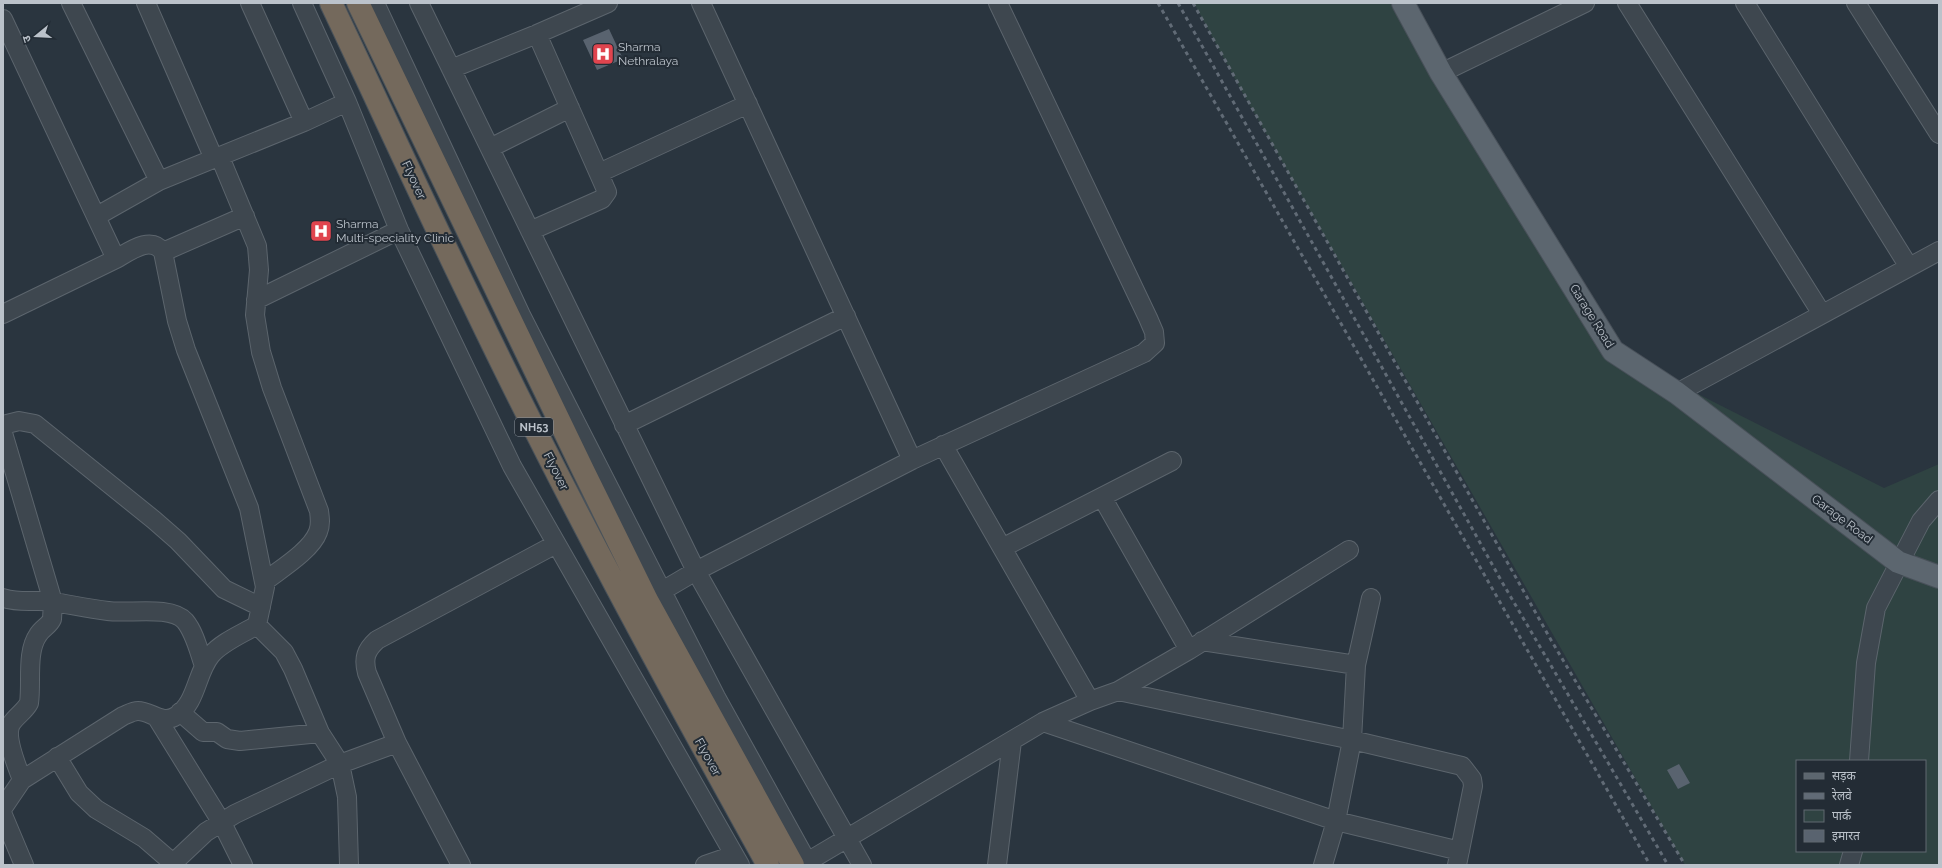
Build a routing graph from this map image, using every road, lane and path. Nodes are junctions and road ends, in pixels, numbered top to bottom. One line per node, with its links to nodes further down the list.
1 (71, 3): 29 (street)
2 (146, 3): 27 (street)
3 (250, 3): 24 (street)
4 (302, 3): 21 (street)
5 (331, 3): 96 (highway, Flyover / NH53)
6 (358, 3): 90 (highway, Flyover / NH53)
7 (375, 3): 58 (street)
8 (608, 3): 18 (street)
9 (702, 3): 22 (street)
10 (998, 3): 46 (street)
11 (1403, 3): 20 (main road, Garage Road)
12 (1586, 3): 20 (street)
13 (1627, 3): 40 (street)
14 (1745, 3): 37 (street)
15 (1856, 3): 25 (street)
16 (422, 4): 19 (street)
17 (3, 19): 30 (street)
18 (537, 34): 19 (street); 23 (street)
19 (451, 69): 26 (street)
20 (1441, 73): 42 (main road, Garage Road)
21 (347, 102): 24 (street); 32 (street)
22 (748, 104): 28 (street); 41 (street)
23 (570, 108): 26 (street); 28 (street)
24 (304, 122): 27 (street)
25 (1939, 134)
26 (490, 148): 33 (street)
27 (217, 158): 29 (street); 31 (street)
28 (599, 173): 33 (street)
29 (159, 181): 30 (street)
30 (97, 216): 36 (street)
31 (245, 216): 35 (street); 38 (street)
32 (400, 230): 38 (street); 51 (street)
33 (530, 231): 44 (street)
34 (1939, 251): 37 (street)
35 (163, 252): 36 (street); 57 (street)
36 (116, 259): 39 (street)
37 (1909, 267): 40 (street)
38 (256, 300): 57 (street)
39 (3, 314)
40 (1822, 314): 42 (street)
41 (846, 316): 44 (street); 47 (street)
42 (1676, 393): 54 (main road, Garage Road)
43 (3, 425): 62 (street)
44 (624, 425): 55 (street)
45 (3, 433): 61 (street)
46 (943, 445): 47 (street); 52 (street)
47 (912, 460): 55 (street)
48 (1172, 461): 49 (street)
49 (1102, 497): 52 (street); 64 (street)
50 (1939, 500): 54 (street)
51 (556, 544): 75 (street); 87 (street)
52 (1002, 548): 68 (street)
53 (1349, 550): 64 (street)
54 (1898, 562): 56 (main road, Garage Road); 77 (street)
55 (696, 571): 58 (street); 84 (street)
56 (1939, 577)
57 (264, 582): 62 (street)
58 (662, 591): 90 (street)
59 (3, 598): 61 (street)
60 (1371, 598): 65 (street)
61 (53, 602): 66 (street); 79 (street)
62 (261, 607): 63 (street)
63 (257, 625): 66 (street); 72 (street)
64 (1196, 646): 65 (street); 67 (street)
65 (1356, 665): 73 (street)
66 (204, 666): 69 (street)
67 (1118, 691): 68 (street); 73 (street)
68 (1090, 701): 71 (street)
69 (180, 712): 70 (street); 72 (street)
70 (157, 718): 76 (street); 83 (street)
71 (1043, 722): 74 (street); 82 (street)
72 (320, 733): 78 (street)
73 (1352, 740): 82 (street); 86 (street)
74 (1012, 741): 84 (street); 91 (street)
75 (397, 743): 78 (street); 94 (street)
76 (57, 758): 79 (street); 88 (street)
77 (1859, 760)
78 (340, 764): 83 (street); 89 (street)
79 (22, 780): 80 (street)
80 (3, 808)
81 (3, 814): 92 (street)
82 (1336, 822): 86 (street); 98 (street)
83 (222, 823): 88 (street); 93 (street)
84 (847, 838): 90 (street); 97 (street)
85 (1853, 852): 99 (street)
86 (1459, 858)
87 (737, 860): 95 (street)
88 (172, 864)
89 (346, 864)
90 (803, 864)
91 (1001, 864)
92 (24, 865)
93 (243, 865)
94 (462, 865)
95 (705, 865)
96 (768, 865)
97 (862, 865)
98 (1323, 865)
99 (1850, 865)

